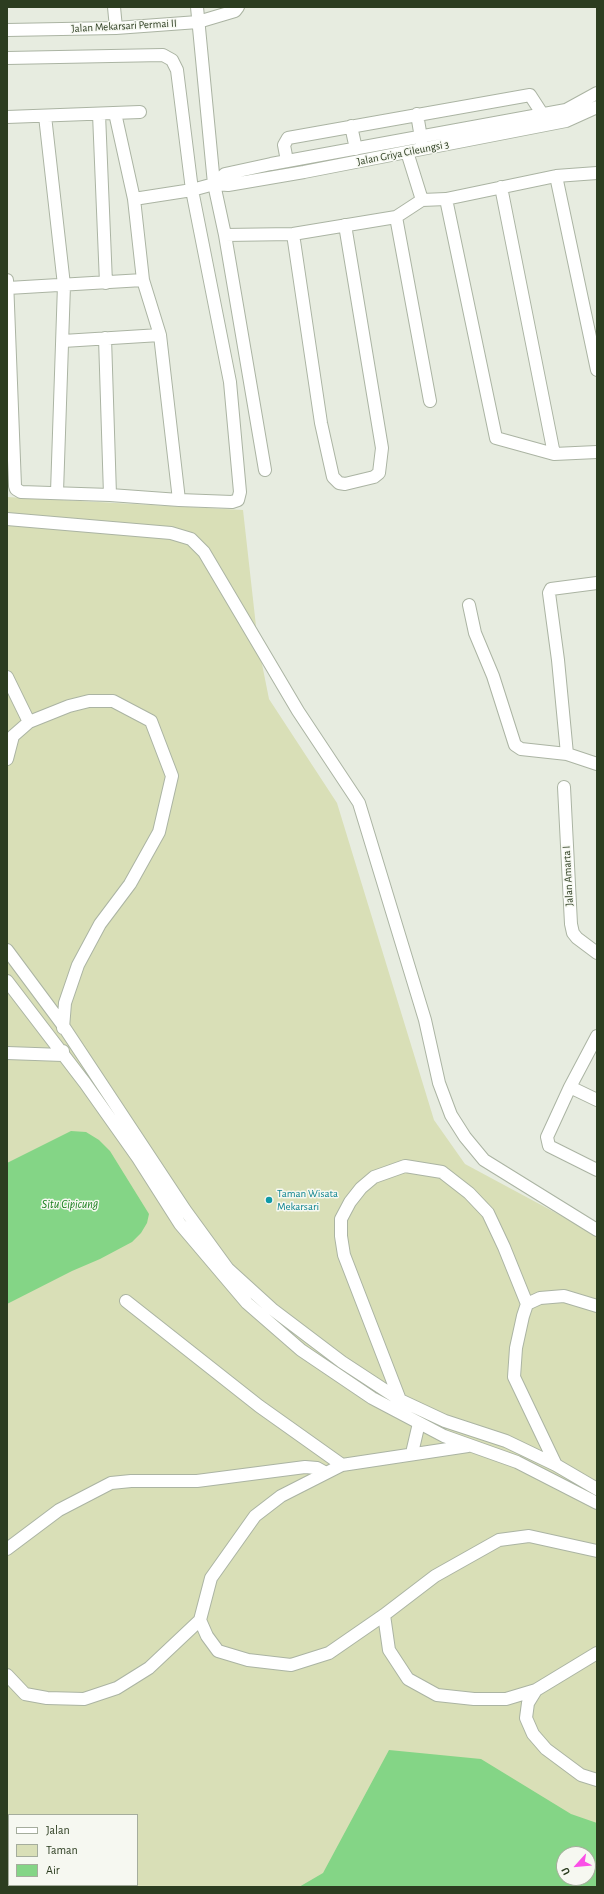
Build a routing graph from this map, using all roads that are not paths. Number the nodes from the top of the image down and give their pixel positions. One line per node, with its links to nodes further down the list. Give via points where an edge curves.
1 (114, 7): 5 (street)
2 (197, 7): 4 (street)
3 (238, 7): 4 (street, Jalan Mekarsari Permai II, via 234,11)
4 (198, 22): 5 (street, Jalan Mekarsari Permai II); 24 (street)
5 (116, 28): 6 (street, Jalan Mekarsari Permai II)
6 (7, 30)
7 (7, 58): 24 (street, via 163,55 172,60 177,70)
8 (597, 93): 16 (street)
9 (597, 107): 16 (street, Jalan Griya Cileungsi 3, via 566,121)
10 (140, 112): 11 (street)
11 (114, 113): 12 (street); 26 (street)
12 (99, 114): 14 (street); 34 (street)
13 (417, 114): 16 (street, via 530,95); 17 (street); 18 (street)
14 (45, 116): 15 (street); 36 (street)
15 (7, 117)
16 (544, 120): 18 (street, Jalan Griya Cileungsi 3)
17 (351, 126): 19 (street); 21 (street, via 288,138 284,145)
18 (422, 143): 19 (street); 20 (street, Jalan Griya Cileungsi 3)
19 (356, 149): 21 (street)
20 (407, 152): 24 (street, Jalan Griya Cileungsi 3, via 228,185); 28 (street)
21 (287, 161): 24 (street, via 225,174)
22 (597, 173): 23 (street)
23 (556, 176): 25 (street); 40 (street)
24 (203, 187): 26 (street, Jalan Griya Cileungsi 3); 32 (street); 47 (street, via 230,382 240,492 238,500 232,502)
25 (501, 187): 27 (street); 43 (street)
26 (134, 199): 33 (street)
27 (446, 199): 28 (street); 43 (street, via 496,438)
28 (422, 200): 29 (street)
29 (396, 217): 30 (street); 41 (street)
30 (345, 225): 31 (street); 31 (street, via 382,448 379,473 374,477 345,484 338,483 333,477 321,422)
31 (293, 234): 32 (street)
32 (225, 235): 44 (street)
33 (143, 280): 34 (street); 37 (street)
34 (106, 283): 36 (street)
35 (7, 284): 36 (street); 45 (street, via 15,486 21,492)
36 (64, 285): 39 (street)
37 (160, 335): 38 (street); 47 (street)
38 (105, 338): 39 (street); 46 (street)
39 (63, 341): 45 (street)
40 (597, 370)
41 (430, 401)
42 (597, 452): 43 (street)
43 (554, 454)
44 (266, 470)
45 (57, 492): 46 (street)
46 (110, 495): 47 (street)
47 (179, 500)
48 (7, 519): 67 (street, via 171,533 191,539 204,552 298,711 358,803 425,1020 439,1083 451,1114 465,1137 484,1160)
49 (597, 583): 53 (street, via 551,589 549,593)
50 (469, 604): 53 (street, via 475,633 493,676 515,744 529,751)
51 (7, 677): 52 (street)
52 (29, 722): 54 (street, via 13,736); 60 (street, via 69,706 90,701 113,701 151,721 172,776 159,832 130,884 100,924 78,965 65,1003)
53 (567, 754): 55 (street)
54 (7, 760)
55 (597, 764)
56 (564, 787): 58 (street, Jalan Amarta I, via 571,924 577,938)
57 (7, 950): 60 (street)
58 (597, 953)
59 (7, 981): 63 (street)
60 (62, 1024): 63 (street); 71 (street, via 185,1210 228,1269 272,1309 342,1362)
61 (597, 1036): 64 (street)
62 (7, 1053): 63 (street)
63 (63, 1055): 72 (street, via 138,1158 180,1224 247,1303 302,1350 372,1398)
64 (570, 1087): 65 (street); 66 (street, via 548,1137 549,1146)
65 (597, 1100)
66 (597, 1170)
67 (597, 1230)
68 (126, 1301): 75 (street, via 259,1406)
69 (527, 1304): 70 (street, via 540,1298 564,1296); 71 (street, via 488,1214 469,1193 442,1172 405,1166 374,1177 350,1202 341,1220 344,1255); 76 (street, via 516,1348 514,1377)
70 (597, 1306)
71 (400, 1400): 76 (street, via 445,1421 506,1441)
72 (419, 1424): 73 (street); 74 (street)
73 (471, 1445): 74 (street); 79 (street, via 516,1462)
74 (412, 1453): 75 (street)
75 (342, 1465): 77 (street)
76 (556, 1465): 78 (street)
77 (326, 1473): 80 (street, via 317,1468 305,1467 197,1481 131,1481 111,1484 59,1510); 83 (street, via 281,1496 255,1516 211,1578)
78 (597, 1489)
79 (597, 1503)
80 (7, 1549)
81 (597, 1551): 82 (street, via 529,1536 499,1540 435,1576)
82 (384, 1615): 83 (street, via 329,1653 291,1665 248,1660 218,1651); 86 (street, via 389,1650 408,1679 437,1695 506,1699)
83 (200, 1620): 85 (street, via 149,1668 117,1688 84,1699 47,1698 25,1694)
84 (597, 1653): 86 (street)
85 (7, 1675)
86 (536, 1690): 87 (street, via 528,1703 526,1718 533,1734 546,1749 581,1775)
87 (597, 1780)

